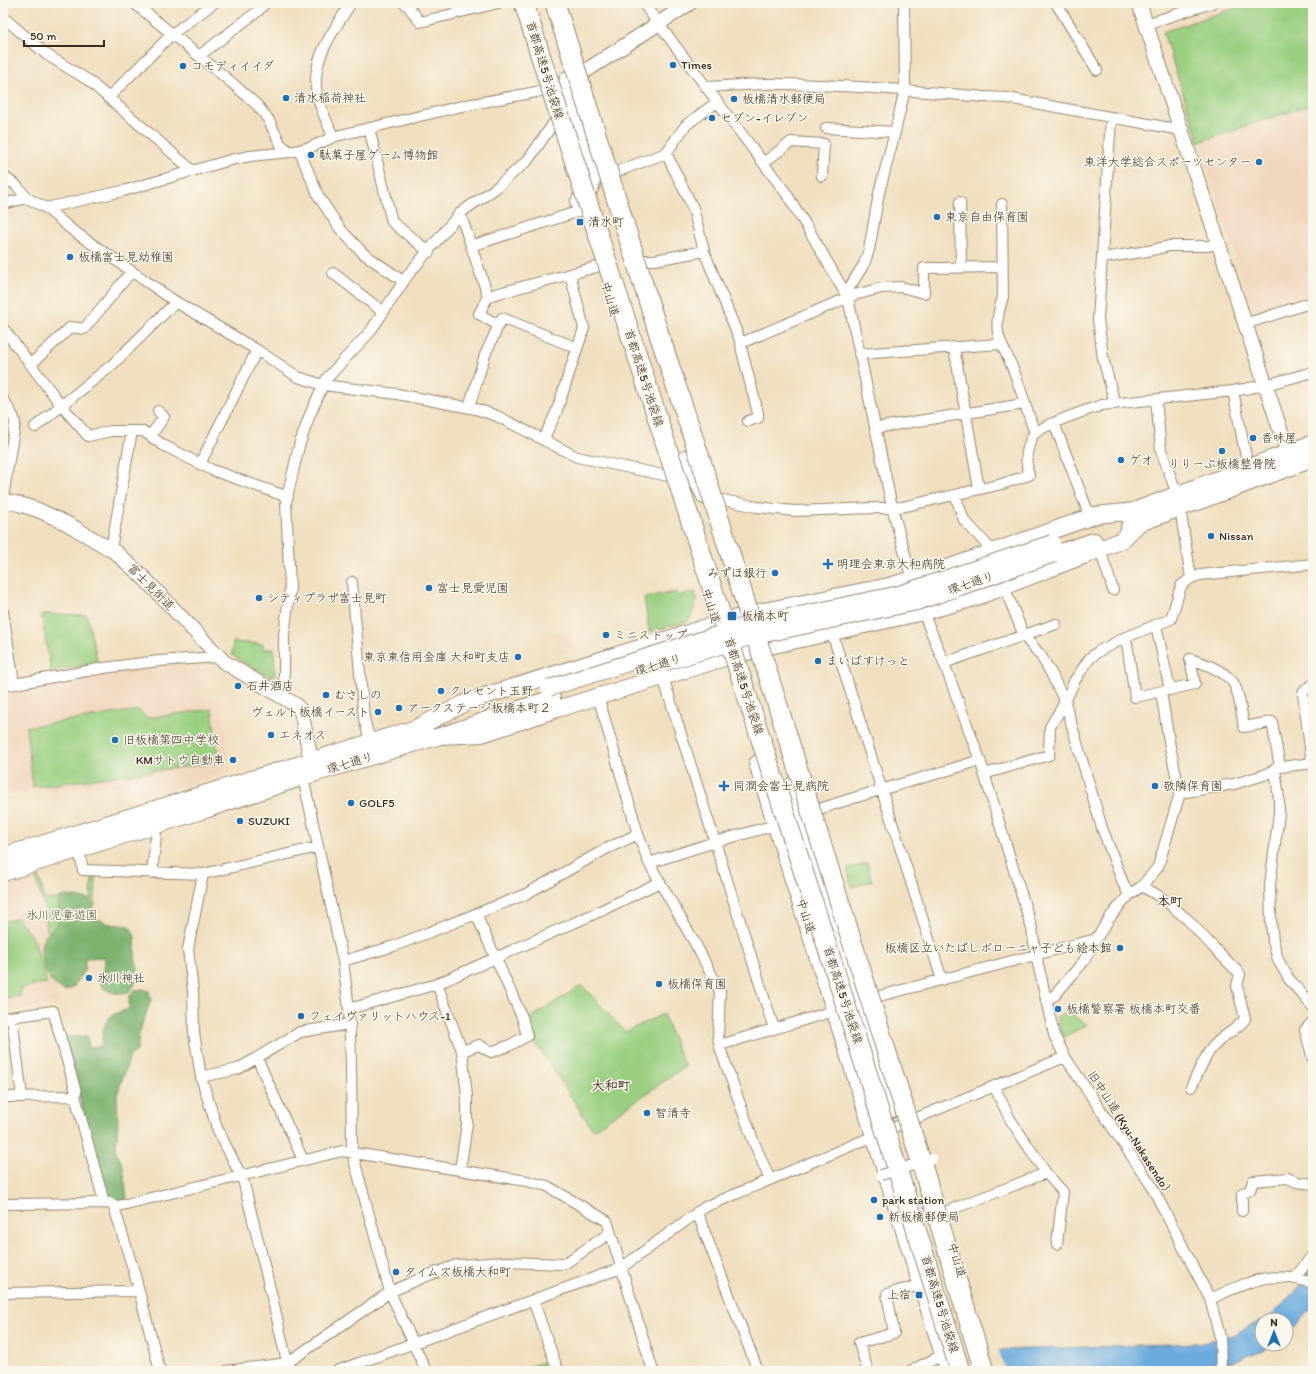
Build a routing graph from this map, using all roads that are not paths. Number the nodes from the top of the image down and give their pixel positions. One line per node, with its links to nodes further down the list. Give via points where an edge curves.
1 (134, 3): 21 (street)
2 (214, 3): 21 (street)
3 (351, 3): 36 (street, via 332,34 316,70 316,93)
4 (404, 3): 5 (street, via 420,22)
5 (498, 3)
6 (522, 3): 27 (highway, 中山道); 120 (highway, via 549,97 700,562); 243 (highway, 首都高速5号池袋線, bridge, via 732,647)
7 (542, 3): 118 (highway, via 688,459)
8 (546, 3): 24 (highway, via 567,77)
9 (555, 3): 245 (highway, 首都高速5号池袋線, bridge, via 703,466)
10 (562, 3): 24 (highway)
11 (643, 3): 19 (street)
12 (690, 3): 19 (street)
13 (904, 3): 26 (street)
14 (1056, 3): 23 (street)
15 (1139, 3): 20 (street)
16 (1212, 3): 20 (street)
17 (262, 4): 22 (street, via 258,11)
18 (3, 17): 28 (street, via 47,55 88,80)
19 (658, 24): 24 (street); 25 (street)
20 (1146, 24): 34 (street)
21 (172, 34): 22 (street); 28 (street)
22 (199, 56): 37 (street, via 257,105 268,119 281,145)
23 (1097, 70)
24 (573, 78): 27 (street); 41 (highway); 48 (highway, via 566,92 591,174 590,185)
25 (706, 87): 26 (street, via 781,84); 29 (street)
26 (904, 89): 30 (street, via 1008,98); 35 (street)
27 (544, 90): 31 (highway, 中山道); 32 (street)
28 (108, 98): 40 (street)
29 (718, 102): 38 (street, via 686,125); 39 (street)
30 (1111, 118): 34 (street); 55 (street)
31 (555, 121): 48 (highway, 中山道); 50 (street, via 528,160 496,188)
32 (369, 128): 36 (street); 54 (street, via 392,222)
33 (826, 128): 35 (street)
34 (1181, 130): 51 (street)
35 (895, 132): 65 (street, via 868,250 864,264 848,290)
36 (333, 138): 37 (street)
37 (294, 151): 40 (street, via 250,156); 63 (street, via 319,197 341,230 364,254)
38 (666, 153): 41 (street); 53 (street, via 693,208)
39 (763, 163): 43 (street, via 791,142 824,144); 65 (street, via 786,193)
40 (192, 171): 49 (street, via 123,191)
41 (616, 172): 56 (highway)
42 (3, 176): 44 (street, via 17,186)
43 (822, 176)
44 (27, 198): 46 (street); 49 (street)
45 (960, 202): 58 (street)
46 (3, 204)
47 (1002, 204): 59 (street)
48 (581, 206): 52 (street); 57 (highway, 中山道)
49 (46, 208): 60 (street, via 72,230)
50 (460, 213): 52 (street); 54 (street)
51 (1218, 243): 55 (street, via 1208,246 1169,246); 69 (street)
52 (471, 246): 64 (street)
53 (704, 251): 56 (street); 72 (street)
54 (428, 252): 63 (street)
55 (1102, 258): 86 (street, via 1098,319 1103,358)
56 (644, 260): 109 (highway)
57 (600, 266): 62 (street); 104 (highway, 中山道)
58 (961, 267): 59 (street); 65 (street, via 924,268 924,293 901,287 882,288)
59 (1002, 267): 73 (street, via 1003,298 997,323)
60 (132, 272): 66 (street); 78 (street, via 84,329 71,327)
61 (332, 273): 68 (street)
62 (570, 274): 64 (street); 75 (street, via 584,328)
63 (403, 281): 68 (street)
64 (488, 296): 70 (street, via 480,314)
65 (848, 298): 72 (street); 77 (street)
66 (176, 302): 76 (street); 87 (street, via 112,365)
67 (1313, 302): 69 (street)
68 (383, 312): 80 (street, via 370,332)
69 (1245, 324): 81 (street)
70 (498, 325): 75 (street, via 502,318); 88 (street, via 485,355)
71 (3, 328): 78 (street)
72 (741, 343): 91 (street, via 758,413 758,418)
73 (1000, 344): 74 (street); 85 (street, via 1016,376)
74 (954, 347): 77 (street); 90 (street)
75 (578, 348): 98 (street, via 556,413)
76 (257, 350): 80 (street, via 298,377); 102 (street)
77 (859, 354): 94 (street)
78 (31, 364): 87 (street)
79 (1313, 372): 81 (street)
80 (323, 385): 88 (street, via 397,394); 108 (street, via 298,446)
81 (1266, 386): 82 (street); 101 (street)
82 (1233, 391): 84 (street); 103 (street)
83 (3, 399): 107 (street, via 14,418 14,423)
84 (1156, 400): 86 (street); 111 (street, via 1161,450)
85 (1024, 404): 90 (street); 96 (street)
86 (1115, 404): 92 (street, via 1102,405)
87 (61, 405): 93 (street); 95 (street, via 88,436 111,431)
88 (469, 407): 98 (street, via 497,416)
89 (158, 411): 97 (street, via 164,417)
90 (966, 413): 94 (street); 105 (street)
91 (748, 421)
92 (1054, 423): 96 (street); 113 (street)
93 (35, 427)
94 (875, 428): 112 (street)
95 (132, 431): 97 (street, via 143,431); 115 (street)
96 (1035, 433): 105 (street, via 1027,450 1028,475)
97 (151, 435): 102 (street, via 163,445)
98 (543, 440): 104 (street, via 577,457)
99 (1313, 443): 101 (main road, 環七通り)
100 (1313, 459): 101 (main road, 環七通り)
101 (1290, 460): 103 (main road, 環七通り); 111 (main road, 環七通り)
102 (200, 464): 108 (street)
103 (1248, 467): 111 (main road, 環七通り)
104 (668, 476): 120 (highway, 中山道)
105 (979, 489): 106 (street)
106 (955, 495): 112 (street); 117 (street, via 964,520 989,547)
107 (3, 497)
108 (288, 497): 146 (street, via 286,502 290,589 284,635)
109 (719, 499): 112 (street, via 794,511); 118 (highway)
110 (3, 501): 115 (street, 富士見街道, via 38,510)
111 (1180, 501): 114 (main road, 環七通り); 121 (street)
112 (892, 507): 122 (street)
113 (1090, 517): 114 (main road); 117 (main road)
114 (1137, 517): 116 (main road, via 1122,540); 144 (main road, 環七通り, bridge, via 1092,542 1053,548 917,602 750,637)
115 (111, 549): 136 (street, 富士見街道, via 142,576)
116 (1100, 549): 124 (main road); 125 (street)
117 (991, 553): 122 (main road)
118 (738, 561): 128 (highway)
119 (1313, 564): 121 (street)
120 (701, 576): 129 (highway, 中山道)
121 (1191, 578): 131 (street, via 1181,586 1171,619)
122 (912, 580): 128 (main road)
123 (352, 582): 150 (street, via 364,719)
124 (1004, 586): 127 (main road, via 974,598); 133 (street)
125 (1113, 590)
126 (3, 612): 140 (street)
127 (923, 612): 132 (main road); 138 (street, 旧中山道 (Kyu-Nakasendo）)
128 (754, 613): 129 (main road); 135 (highway)
129 (717, 624): 137 (highway, 中山道); 148 (main road, via 467,702)
130 (1056, 624): 133 (street)
131 (1156, 625): 134 (street); 143 (street)
132 (832, 633): 135 (main road); 157 (street)
133 (1024, 636): 138 (street); 147 (street, via 1041,656)
134 (1126, 637): 143 (street, via 1135,697); 147 (street, via 1090,658 1075,680)
135 (765, 647): 137 (main road); 159 (highway, via 785,715)
136 (219, 657): 140 (street, via 104,668); 146 (street, 富士見街道)
137 (728, 657): 139 (main road); 160 (highway, 中山道)
138 (944, 663): 152 (street, 旧中山道 (Kyu-Nakasendo）)
139 (663, 677): 145 (main road); 163 (street)
140 (14, 684): 142 (street)
141 (1313, 685): 153 (street, via 1303,693)
142 (3, 686)
143 (1165, 691): 154 (street, via 1195,684 1190,659 1217,670 1233,682 1244,727 1272,722); 158 (street, via 1170,747)
144 (551, 693): 148 (main road, 環七通り); 149 (main road, 環七通り)
145 (598, 696): 149 (main road, via 482,734); 162 (street)
146 (284, 697): 151 (street, 富士見街道, via 301,711)
147 (1065, 702): 155 (street, via 1050,727 1049,755); 173 (street, via 1102,828)
148 (416, 728): 150 (main road, 環七通り)
149 (440, 736): 156 (main road, 環七通り)
150 (370, 741): 151 (main road, 環七通り)
151 (311, 760): 156 (street); 166 (main road, 環七通り)
152 (980, 760): 155 (street, 旧中山道 (Kyu-Nakasendo）); 157 (street)
153 (1312, 763): 154 (street)
154 (1277, 768): 158 (street, via 1264,776 1234,784); 183 (street, via 1279,813 1270,885 1273,941 1278,960 1289,979)
155 (984, 774): 176 (street, 旧中山道 (Kyu-Nakasendo）, via 1032,928)
156 (303, 777): 161 (main road, 環七通り); 164 (street)
157 (882, 790): 159 (street); 179 (street)
158 (1180, 793): 172 (street, via 1158,867)
159 (806, 820): 160 (street); 181 (highway, 中山道); 244 (highway, via 812,864 923,1207 950,1317)
160 (777, 824): 163 (street); 185 (highway, 中山道)
161 (153, 826): 165 (main road, 環七通り); 169 (street, via 156,836)
162 (638, 834): 167 (street); 174 (street, via 524,895)
163 (715, 842): 167 (street); 189 (street)
164 (318, 848): 170 (street); 178 (street)
165 (79, 849): 168 (main road, 環七通り); 169 (street, via 83,870)
166 (3, 856)
167 (649, 863): 171 (street)
168 (3, 873)
169 (152, 873): 170 (street)
170 (203, 874): 195 (street, via 188,949 193,991 194,1038)
171 (660, 882): 177 (street); 190 (street, via 720,991)
172 (1142, 886): 173 (street); 197 (street, via 1162,898 1188,920 1240,974 1237,986 1245,1019 1211,1048)
173 (1129, 895): 175 (street)
174 (476, 914): 177 (street); 178 (street, via 394,946)
175 (1096, 939): 176 (street); 182 (street, via 1084,961 1055,995)
176 (1036, 955): 179 (street); 182 (street, 旧中山道 (Kyu-Nakasendo）)
177 (496, 958): 180 (street); 191 (street, via 522,1017 527,1036 490,1052 479,1045)
178 (343, 961): 184 (street)
179 (942, 980): 181 (street)
180 (437, 984): 184 (street); 191 (street)
181 (872, 998): 201 (highway, 中山道)
182 (1046, 1001): 192 (street, 旧中山道 (Kyu-Nakasendo）, via 1054,1034)
183 (1313, 1007)
184 (349, 1009): 188 (street)
185 (837, 1010): 189 (street); 202 (highway, 中山道)
186 (8, 1018): 198 (street); 199 (street, via 53,1011)
187 (1313, 1021): 194 (street, via 1305,1030)
188 (350, 1024): 193 (street, via 300,1032); 203 (street)
189 (774, 1029): 190 (street)
190 (720, 1044): 210 (street)
191 (462, 1051): 206 (street, via 467,1124)
192 (1065, 1057): 196 (street); 228 (street, 旧中山道 (Kyu-Nakasendo）, via 1151,1185)
193 (257, 1058): 195 (street, via 238,1069); 205 (street)
194 (1313, 1059)
195 (201, 1077): 209 (street, via 217,1128)
196 (994, 1086): 201 (street); 207 (street, via 1010,1119)
197 (1191, 1087)
198 (22, 1096): 199 (street); 200 (street)
199 (75, 1096): 212 (street)
200 (3, 1097)
201 (912, 1120): 202 (street); 217 (highway, 中山道)
202 (876, 1136): 210 (street); 224 (highway, 中山道); 244 (highway, via 902,1162)
203 (352, 1152): 205 (street, via 342,1151); 206 (street); 226 (street)
204 (932, 1159): 208 (street, bridge)
205 (303, 1160): 209 (street)
206 (460, 1170): 218 (street, via 547,1186 607,1221)
207 (1046, 1173): 217 (street); 219 (street, via 1063,1192)
208 (881, 1175)
209 (241, 1176): 214 (street); 232 (street)
210 (770, 1180): 216 (street)
211 (1313, 1184): 215 (street, via 1296,1182 1288,1178 1253,1181 1250,1190 1242,1194)
212 (104, 1202): 213 (street); 214 (street)
213 (3, 1204)
214 (114, 1207): 225 (street)
215 (1242, 1211)
216 (697, 1212): 221 (street); 240 (street)
217 (942, 1213): 246 (highway, 中山道)
218 (610, 1233): 221 (street); 226 (street, via 564,1264 506,1262 457,1265)
219 (1057, 1244)
220 (1313, 1254): 222 (street)
221 (621, 1268): 229 (street); 239 (street)
222 (1297, 1278): 223 (street); 228 (street, via 1252,1280)
223 (1313, 1283)
224 (923, 1284): 231 (highway, 中山道); 241 (street, via 886,1294 894,1333 859,1343)
225 (139, 1290): 227 (street); 234 (street)
226 (390, 1292): 230 (street); 232 (street)
227 (3, 1293)
228 (1210, 1299): 233 (street, 旧中山道 (Kyu-Nakasendo）, via 1220,1337)
229 (533, 1300): 230 (street); 238 (street)
230 (414, 1343): 236 (street); 237 (street)
231 (947, 1361): 242 (street)
232 (288, 1367): 235 (street)
233 (1221, 1368)
234 (160, 1371)
235 (226, 1371)
236 (337, 1371)
237 (426, 1371)
238 (558, 1371)
239 (653, 1371)
240 (758, 1371)
241 (868, 1371)
242 (910, 1371)
243 (960, 1371)
244 (968, 1371)
245 (984, 1371)
246 (992, 1371)

